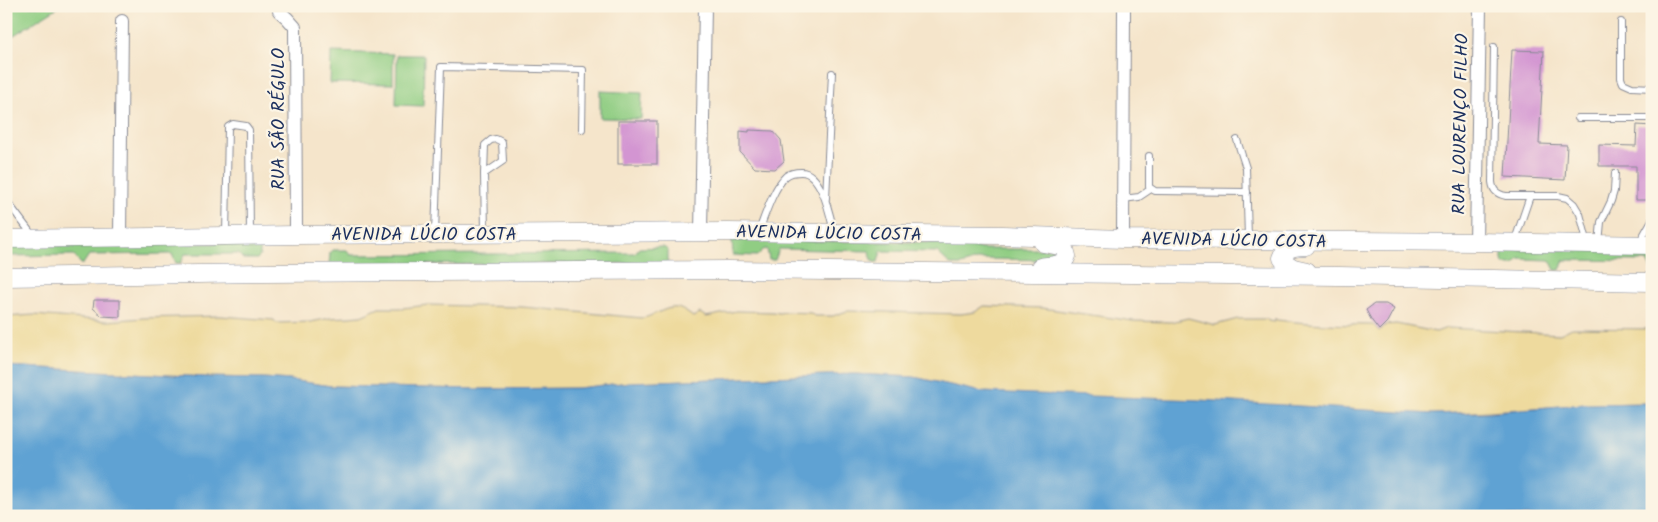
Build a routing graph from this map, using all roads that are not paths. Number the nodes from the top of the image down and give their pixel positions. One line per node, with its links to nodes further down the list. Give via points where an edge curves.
1 (705, 6): 24 (street)
2 (1124, 6): 21 (street)
3 (1480, 6): 39 (street, RUA LOURENÇO FILHO)
4 (278, 11): 28 (street, RUA SÃO RÉGULO, via 295,27)
5 (122, 21): 33 (street)
6 (1621, 22): 9 (lane, via 1623,83)
7 (1494, 47): 19 (lane, via 1493,185 1499,194)
8 (832, 73): 20 (lane)
9 (1652, 88)
10 (1578, 118): 11 (lane)
11 (1652, 118)
12 (582, 129): 29 (lane, via 583,70 441,67)
13 (1237, 140): 18 (lane, via 1246,168)
14 (1149, 156): 17 (lane)
15 (1615, 173): 41 (lane, via 1614,191)
16 (484, 174): 16 (lane, via 502,161 502,142 496,139 485,145); 26 (lane)
17 (1151, 189): 18 (lane); 21 (lane, via 1139,197)
18 (1247, 192): 37 (lane)
19 (1530, 196): 40 (lane); 41 (lane, via 1558,196 1571,201)
20 (826, 199): 25 (lane, via 815,179 805,172 786,176 773,194); 27 (lane)
21 (1123, 199): 36 (street)
22 (6, 200): 35 (lane)
23 (1652, 220): 42 (lane)
24 (701, 232): 25 (main road, AVENIDA LÚCIO COSTA); 26 (main road, AVENIDA LÚCIO COSTA)
25 (758, 232): 27 (main road, AVENIDA LÚCIO COSTA)
26 (484, 233): 29 (main road, AVENIDA LÚCIO COSTA)
27 (834, 233): 31 (main road, AVENIDA LÚCIO COSTA)
28 (296, 234): 29 (main road, AVENIDA LÚCIO COSTA); 30 (main road, AVENIDA LÚCIO COSTA)
29 (435, 234)
30 (250, 235): 32 (main road, AVENIDA LÚCIO COSTA); 32 (lane, via 249,130 246,126 233,124 228,128)
31 (1003, 235): 36 (main road, AVENIDA LÚCIO COSTA); 43 (main road, via 1060,246 1067,256 1060,264)
32 (226, 236): 33 (main road, AVENIDA LÚCIO COSTA)
33 (120, 237): 35 (main road, AVENIDA LÚCIO COSTA)
34 (6, 239): 35 (main road, AVENIDA LÚCIO COSTA)
35 (36, 239)
36 (1123, 239): 37 (main road, AVENIDA LÚCIO COSTA)
37 (1248, 239): 38 (main road, AVENIDA LÚCIO COSTA)
38 (1341, 241): 39 (main road, AVENIDA LÚCIO COSTA); 44 (main road, via 1288,248 1282,258 1293,268)
39 (1476, 242): 40 (main road, AVENIDA LÚCIO COSTA)
40 (1514, 243): 41 (main road, AVENIDA LÚCIO COSTA)
41 (1594, 245): 42 (main road, AVENIDA LÚCIO COSTA)
42 (1645, 245)
43 (990, 274): 44 (main road, AVENIDA LÚCIO COSTA); 45 (main road, AVENIDA LÚCIO COSTA, via 728,270)
44 (1338, 276): 46 (main road, AVENIDA LÚCIO COSTA)
45 (6, 277)
46 (1652, 282)

